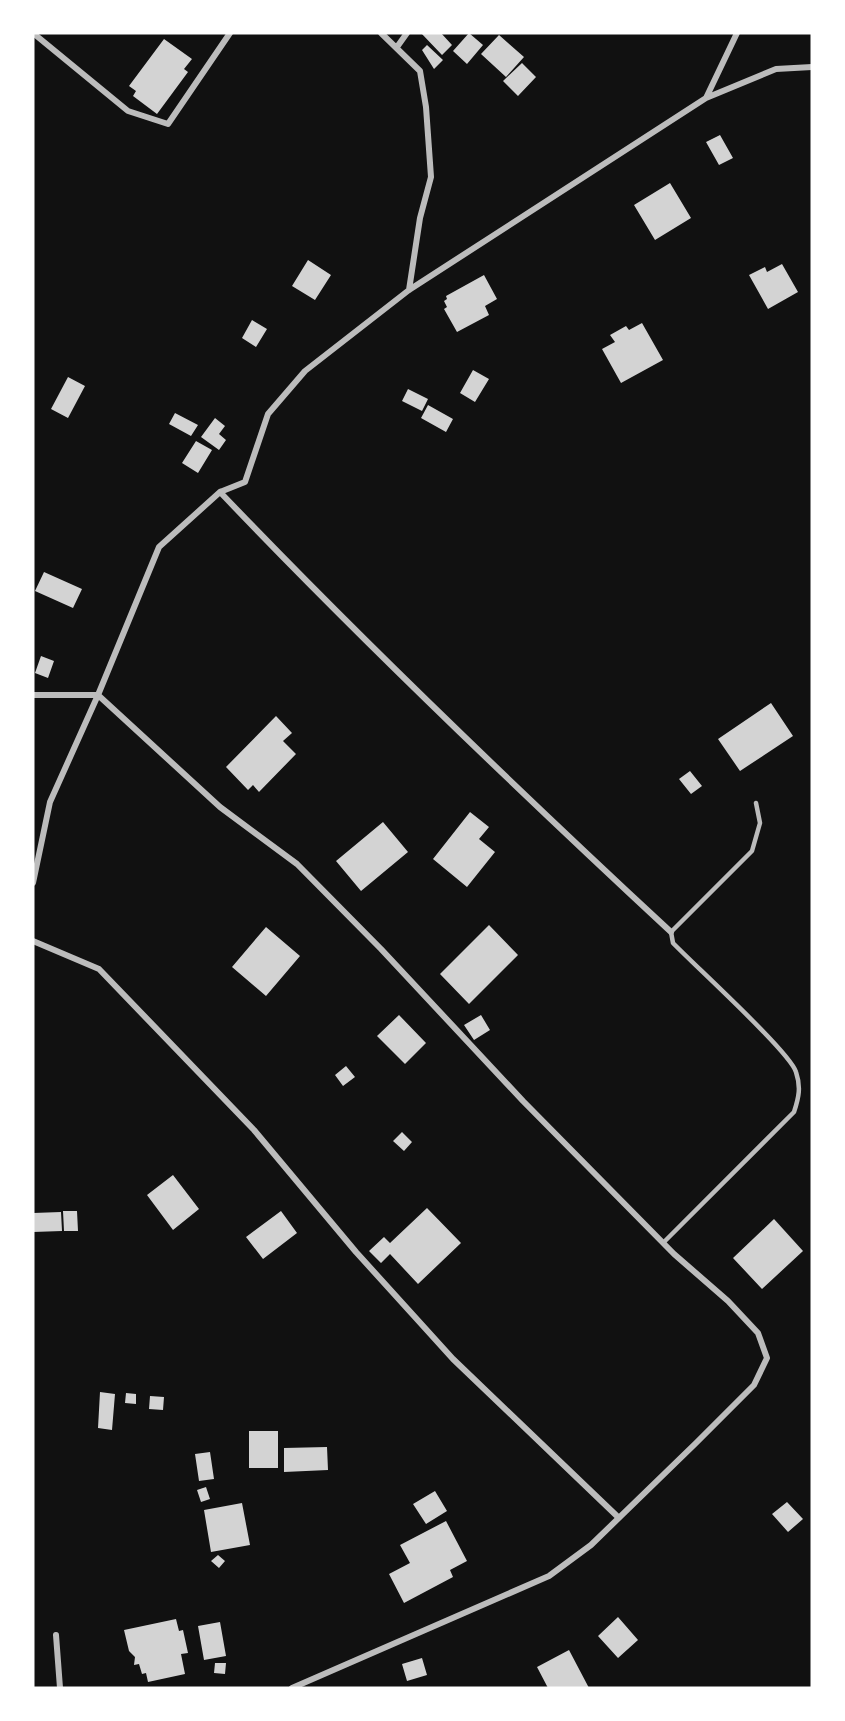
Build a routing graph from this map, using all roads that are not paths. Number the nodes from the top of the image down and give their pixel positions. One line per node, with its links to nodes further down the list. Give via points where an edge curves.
1 (33, 33): 2 (street, via 128,111 168,124)
2 (230, 33)
3 (381, 33): 6 (street)
4 (407, 33): 6 (street)
5 (737, 33): 8 (street)
6 (397, 47): 9 (street, via 420,71 431,177)
7 (812, 67): 8 (street, via 776,69)
8 (706, 98): 9 (street)
9 (409, 290): 10 (street, via 305,371 267,414 245,482)
10 (220, 492): 12 (street, via 159,547); 15 (street, via 426,701)
11 (33, 695): 12 (street)
12 (98, 695): 14 (street, via 50,802); 17 (street, via 220,807 297,864)
13 (756, 803): 15 (lane, via 760,823 752,851)
14 (33, 884)
15 (671, 932): 17 (lane, via 673,943 796,1070 801,1094 794,1112)
16 (33, 941): 18 (street, via 99,969 254,1130 356,1252 453,1359)
17 (663, 1243): 18 (street, via 758,1333 767,1358 754,1384)
18 (619, 1518): 21 (street, via 549,1576)
19 (56, 1635): 20 (street)
20 (60, 1688)
21 (292, 1688)

